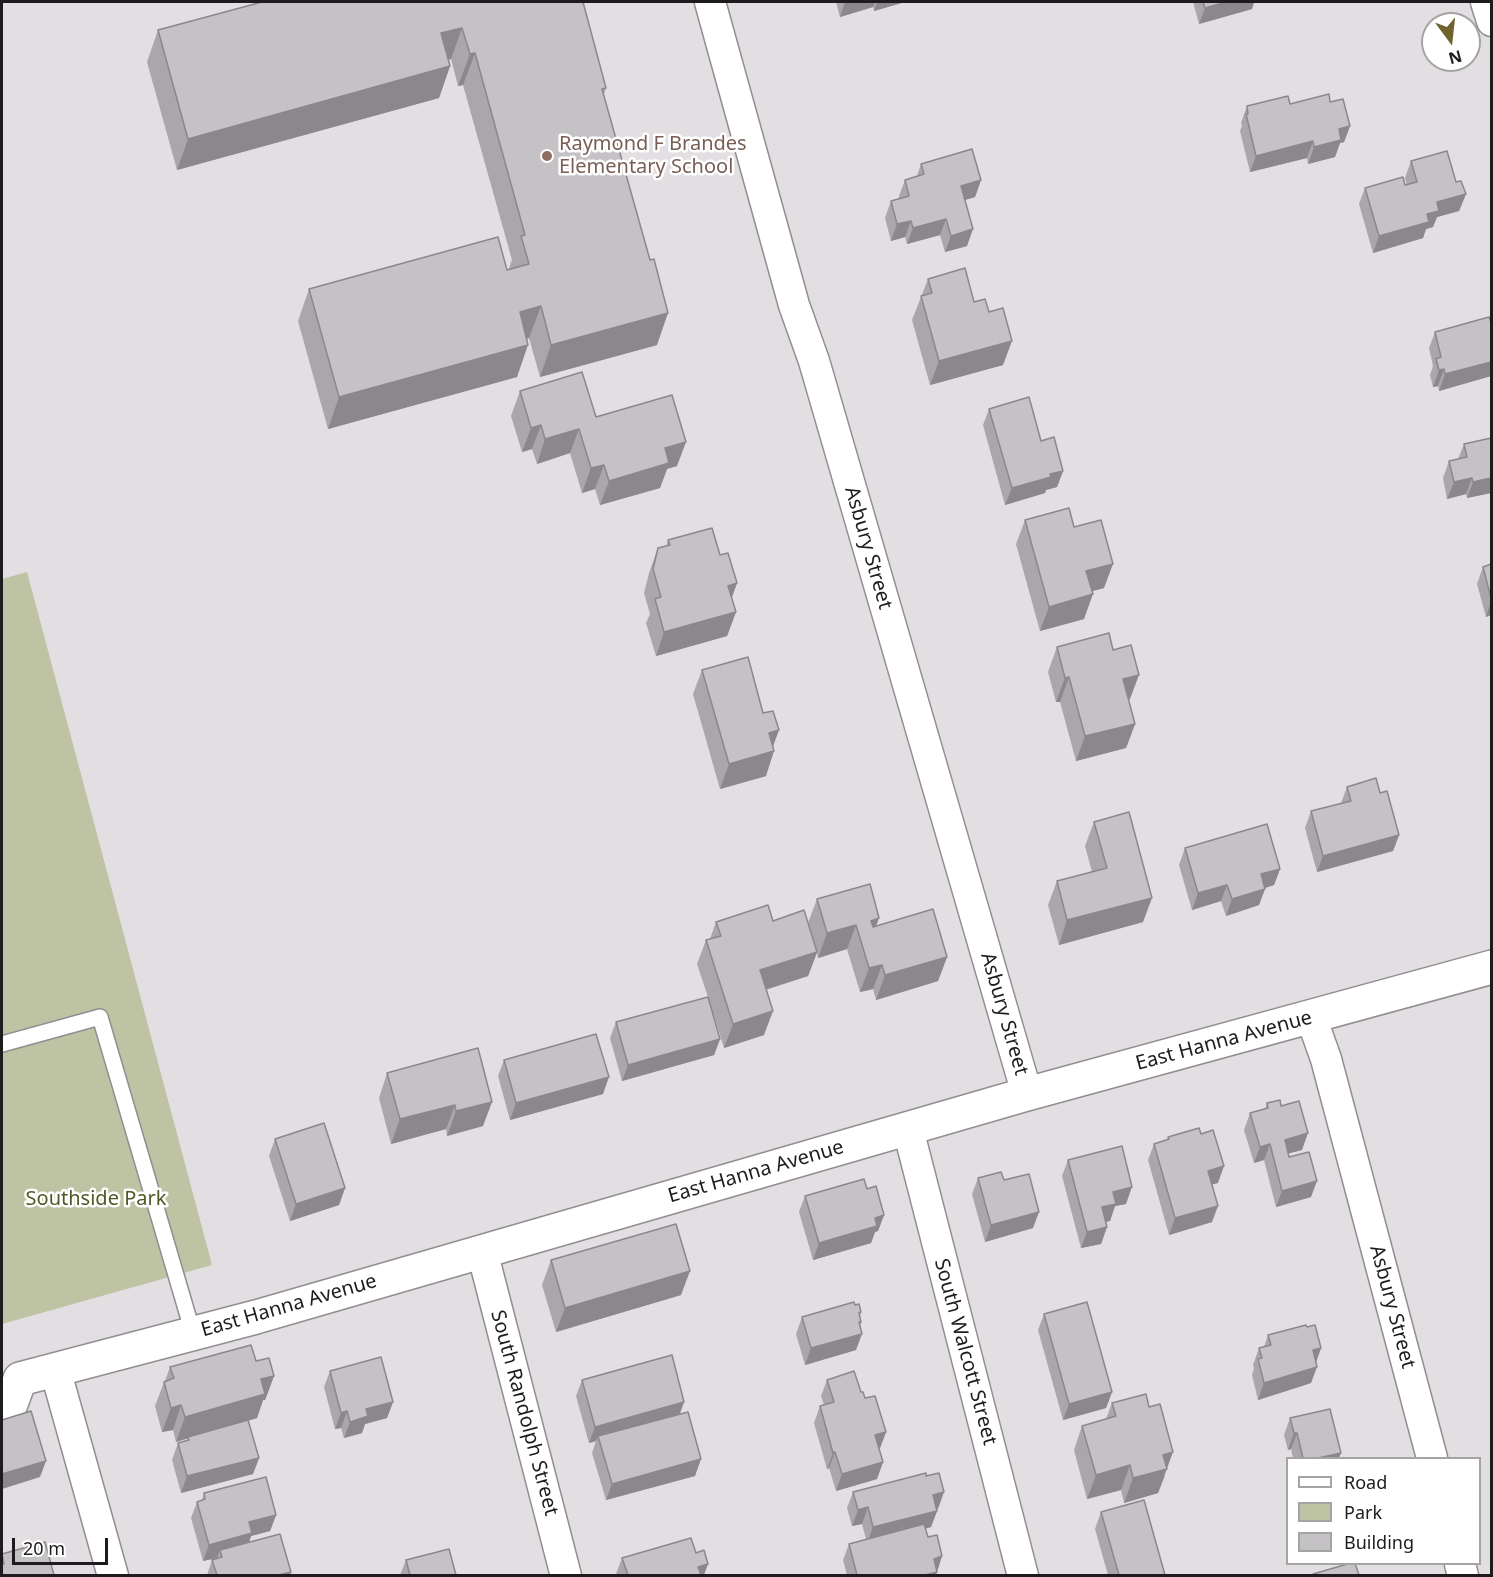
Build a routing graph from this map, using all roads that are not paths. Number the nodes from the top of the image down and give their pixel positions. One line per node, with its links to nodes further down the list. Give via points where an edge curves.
1 (710, 2): 7 (street, Asbury Street, via 794,305 814,361)
2 (1486, 2): 3 (street)
3 (1491, 21)
4 (1491, 967): 5 (main road, East Hanna Avenue)
5 (1311, 1017): 7 (main road, East Hanna Avenue); 14 (street, Asbury Street, via 1326,1059)
6 (2, 1044): 10 (lane, via 100,1017)
7 (1027, 1094): 8 (main road, East Hanna Avenue)
8 (908, 1129): 9 (main road, East Hanna Avenue); 17 (street, South Walcott Street)
9 (482, 1251): 10 (main road, East Hanna Avenue); 16 (street, South Randolph Street)
10 (193, 1333): 11 (main road, East Hanna Avenue)
11 (55, 1369): 12 (main road, East Hanna Avenue); 15 (street)
12 (11, 1371): 13 (main road, East Hanna Avenue, via 11,1404)
13 (2, 1407)
14 (1432, 1457)
15 (113, 1575)
16 (566, 1575)
17 (1023, 1575)

